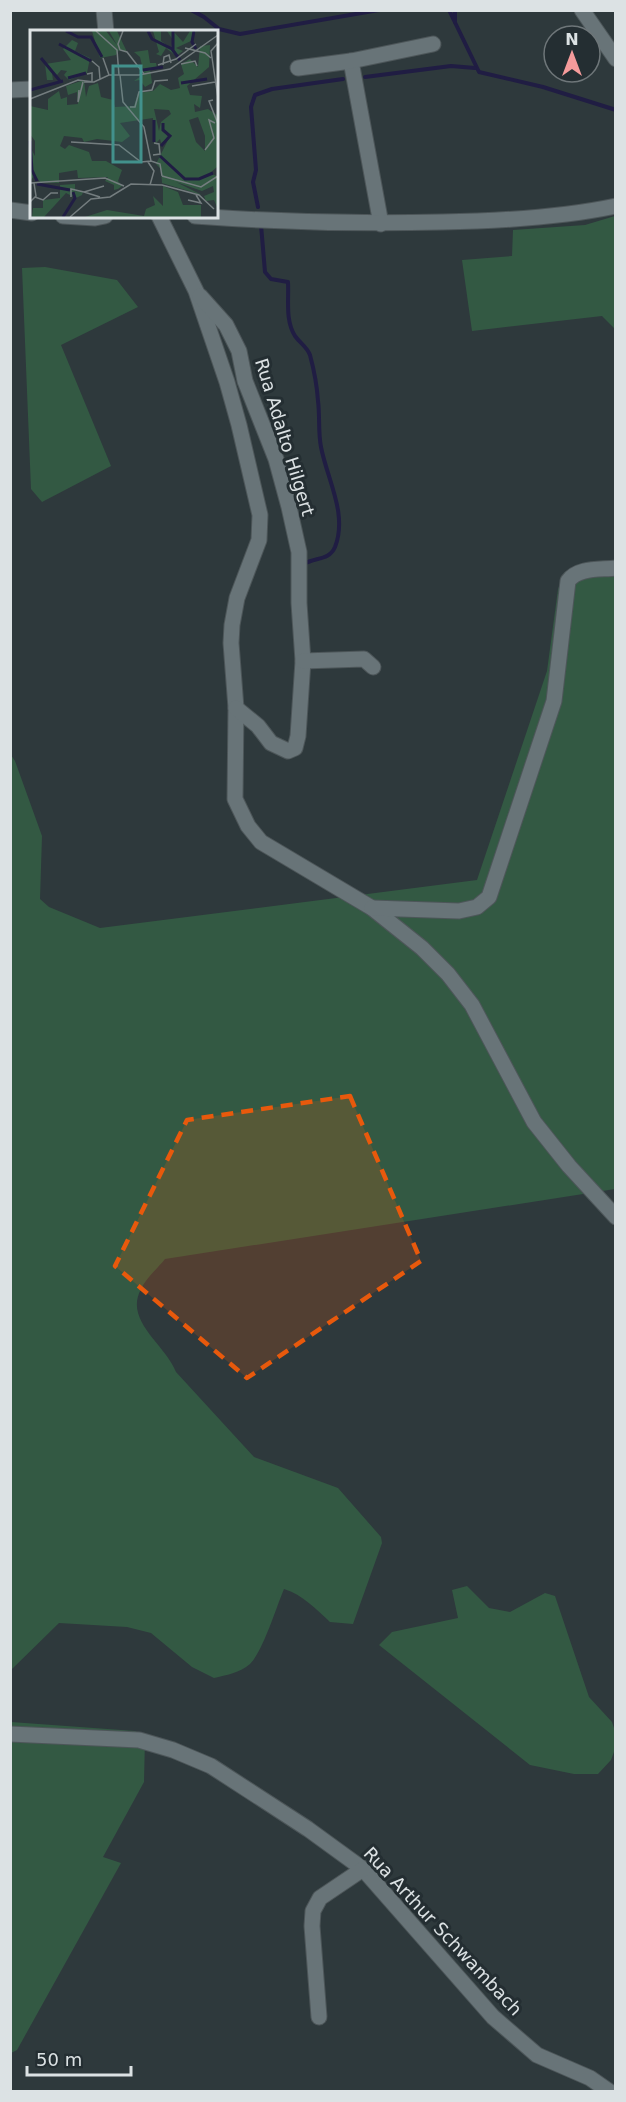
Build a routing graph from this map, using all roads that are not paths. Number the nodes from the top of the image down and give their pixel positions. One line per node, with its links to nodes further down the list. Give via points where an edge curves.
1 (104, 10): 3 (street)
2 (582, 10): 5 (street)
3 (106, 30)
4 (434, 44): 6 (street)
5 (615, 59)
6 (351, 61): 7 (street); 15 (street)
7 (298, 68)
8 (30, 89): 9 (street)
9 (10, 90)
10 (615, 206): 15 (street, via 579,214)
11 (10, 210): 12 (street)
12 (30, 213)
13 (218, 217): 15 (street)
14 (160, 218): 16 (street)
15 (381, 224)
16 (196, 291): 18 (street, Rua Adalto Hilgert, via 226,325 239,351 245,381 276,459 299,552); 20 (street, via 233,403 260,514 259,540 237,598 232,625)
17 (615, 568): 21 (street, via 581,571 568,581 554,701 489,897 477,907 459,911)
18 (303, 661): 19 (street, via 364,659); 20 (street, Rua Adalto Hilgert, via 295,748 288,751 271,743)
19 (374, 667)
20 (236, 708): 21 (street, via 235,799 248,826 261,842)
21 (372, 908): 22 (street, via 422,948 454,982 472,1005 534,1122)
22 (615, 1217)
23 (10, 1734): 24 (street, Rua Arthur Schwambach, via 139,1740 173,1750 211,1766)
24 (363, 1869): 25 (street, via 320,1898 314,1911); 26 (street, Rua Arthur Schwambach, via 493,2017 537,2055)
25 (319, 2017)
26 (610, 2091)

